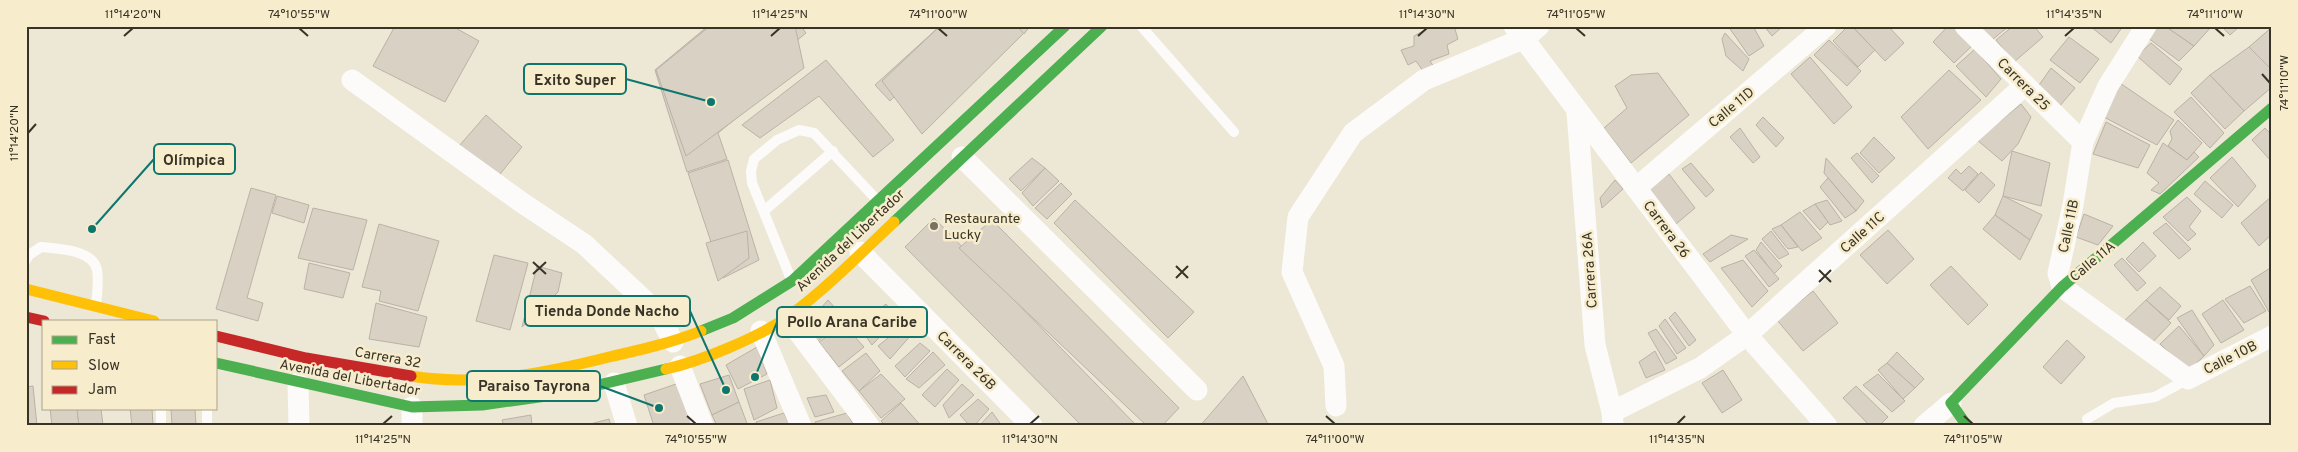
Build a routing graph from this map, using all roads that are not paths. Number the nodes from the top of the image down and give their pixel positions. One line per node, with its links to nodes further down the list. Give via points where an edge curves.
1 (1065, 26): 17 (main road, Avenida del Libertador)
2 (1102, 26): 15 (main road, Avenida del Libertador)
3 (1141, 26): 12 (lane)
4 (1826, 26): 16 (street, Calle 11D)
5 (1966, 26): 9 (street, Carrera 25)
6 (2146, 26): 13 (street, Calle 11B, via 2108,86)
7 (1526, 30): 11 (street, Carrera 26); 42 (street, via 1424,80 1352,133 1298,217 1292,272 1334,366)
8 (352, 80): 33 (street, via 497,186 584,244 659,314)
9 (2025, 85): 13 (street, Carrera 25); 31 (street, Calle 11C)
10 (2272, 108): 22 (main road, Calle 11A)
11 (1577, 112): 16 (street, Carrera 26); 46 (street, Carrera 26A, via 1595,345)
12 (1234, 132)
13 (2083, 142): 22 (street, Calle 11B, via 2058,273)
14 (832, 152): 17 (lane); 18 (lane); 18 (lane, via 814,133 799,130 777,140 754,159 750,171 752,183)
15 (962, 157): 19 (main road, Avenida del Libertador); 40 (street)
16 (1636, 188): 31 (street, Carrera 26)
17 (879, 202): 21 (main road, Avenida del Libertador)
18 (764, 211): 21 (lane)
19 (860, 252): 25 (main road, Avenida del Libertador, via 824,288); 55 (street, Carrera 26B)
20 (26, 260): 24 (lane, via 29,254 42,247 87,257 97,269)
21 (792, 281): 33 (main road, Avenida del Libertador, via 734,318)
22 (2062, 287): 37 (street); 41 (main road, Calle 11A)
23 (26, 289): 24 (main road)
24 (96, 306): 27 (main road)
25 (787, 316): 29 (main road, Avenida del Libertador); 54 (street)
26 (26, 317): 28 (main road)
27 (150, 320)
28 (42, 321)
29 (761, 331): 35 (main road, Avenida del Libertador); 53 (street)
30 (218, 336): 36 (main road, Carrera 32, via 306,358 428,380 482,379)
31 (1747, 336): 46 (street, Calle 11C, via 1700,368); 56 (street, Carrera 26)
32 (2272, 336): 37 (street, Calle 10B)
33 (673, 342): 36 (main road, Avenida del Libertador)
34 (218, 363): 39 (main road, Avenida del Libertador)
35 (680, 366): 38 (main road, Avenida del Libertador); 52 (street)
36 (557, 370)
37 (2188, 379): 47 (lane, via 2155,397 2114,403)
38 (614, 382): 45 (main road, Avenida del Libertador, via 560,394); 51 (street)
39 (298, 383): 45 (main road, Avenida del Libertador); 50 (street)
40 (1197, 390)
41 (1951, 403): 57 (street, Calle 11A); 58 (main road)
42 (1336, 406)
43 (161, 410): 48 (lane)
44 (207, 410): 49 (lane)
45 (412, 417)
46 (1612, 419)
47 (2087, 419)
48 (162, 426)
49 (207, 426)
50 (299, 426)
51 (627, 426)
52 (703, 426)
53 (801, 426)
54 (869, 426)
55 (1032, 426)
56 (1827, 426)
57 (1924, 426)
58 (1967, 426)

